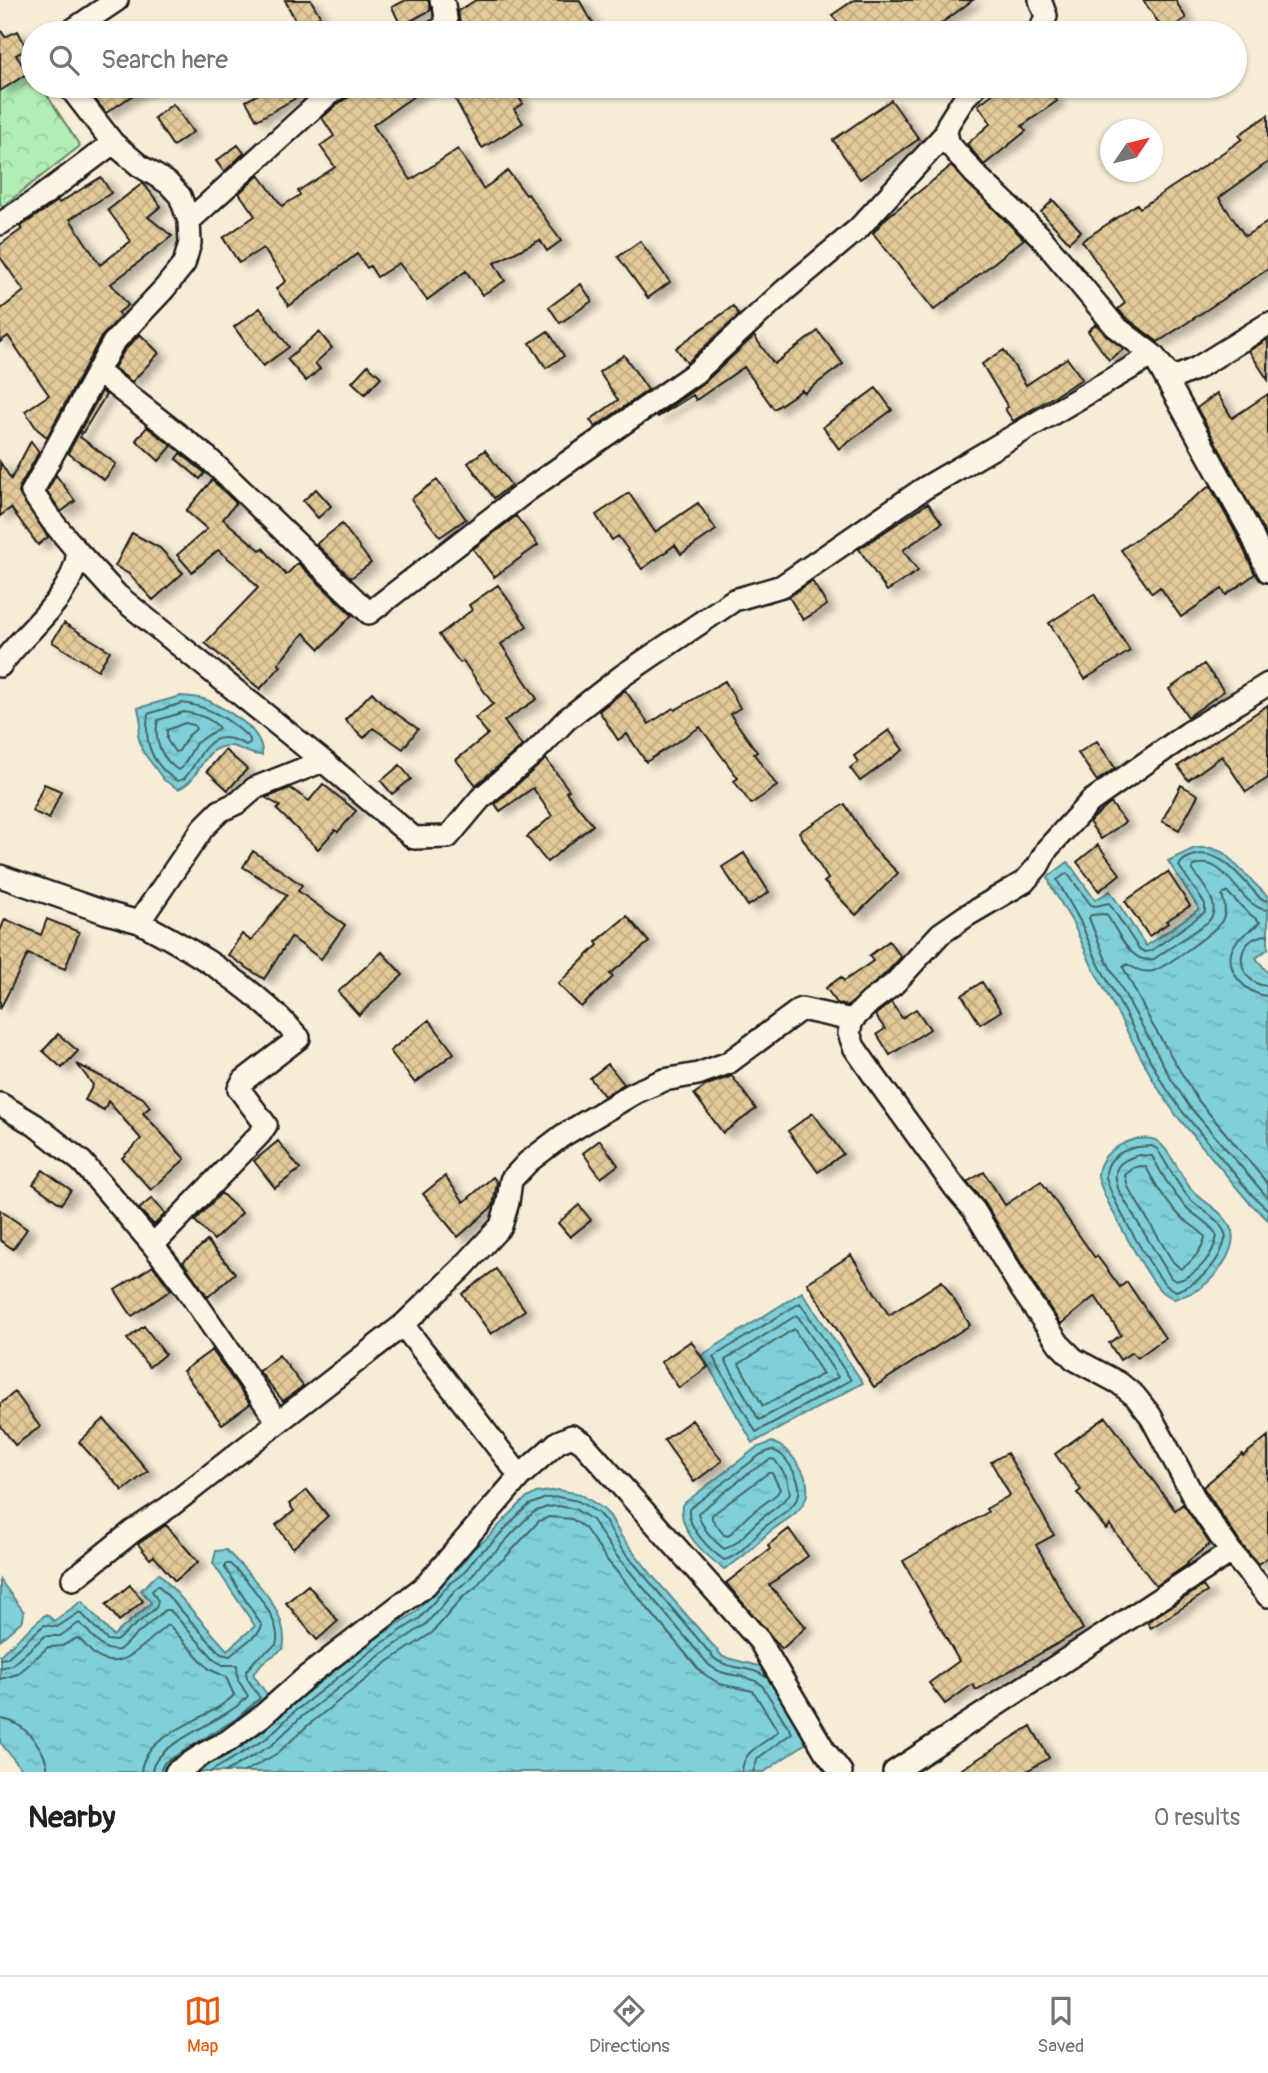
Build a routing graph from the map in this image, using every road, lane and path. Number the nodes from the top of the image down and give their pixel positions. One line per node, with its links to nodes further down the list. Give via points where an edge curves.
1 (117, 0): 4 (street)
2 (441, 0): 5 (street)
3 (1040, 0): 6 (street)
4 (86, 21)
5 (446, 21)
6 (1044, 21)
7 (78, 98): 11 (street)
8 (324, 98): 12 (street)
9 (966, 98): 10 (street)
10 (946, 133): 15 (street, via 949,144 975,174 1039,235 1115,326); 16 (street, via 858,229 695,373 528,490 369,613 208,458)
11 (113, 143): 12 (street, via 168,183 180,196); 13 (street)
12 (190, 220): 16 (street, via 184,264 113,343)
13 (0, 224)
14 (1268, 324): 15 (street, via 1172,379)
15 (1153, 355): 18 (street); 21 (street, via 923,489 782,586 734,600 622,676 567,719 480,799 448,837 414,838)
16 (97, 371): 17 (street, via 32,492)
17 (78, 552): 19 (street, via 69,584); 21 (street, via 117,595)
18 (1268, 571)
19 (0, 666)
20 (1268, 684): 24 (street, via 1090,802 1024,882 940,934 894,984)
21 (323, 761): 23 (street, via 255,788 220,811 203,828)
22 (0, 876): 23 (street)
23 (139, 922): 26 (street, via 227,973 276,1012 299,1038 243,1081 239,1089 266,1125 260,1134)
24 (852, 1020): 27 (street, via 801,1009 727,1063 636,1092 562,1136 511,1180 501,1226); 30 (street, via 849,1033 854,1047 974,1210 1059,1344 1074,1359 1119,1383 1143,1406 1196,1501)
25 (0, 1104): 26 (street, via 82,1162)
26 (153, 1245): 28 (street)
27 (403, 1325): 28 (street); 29 (street)
28 (278, 1422): 31 (street)
29 (520, 1476): 33 (street, via 426,1585 262,1716); 34 (street, via 558,1442 572,1436 583,1443 759,1640)
30 (1231, 1552): 32 (street); 35 (street)
31 (73, 1579)
32 (1268, 1596)
33 (176, 1772)
34 (841, 1772)
35 (894, 1772)

